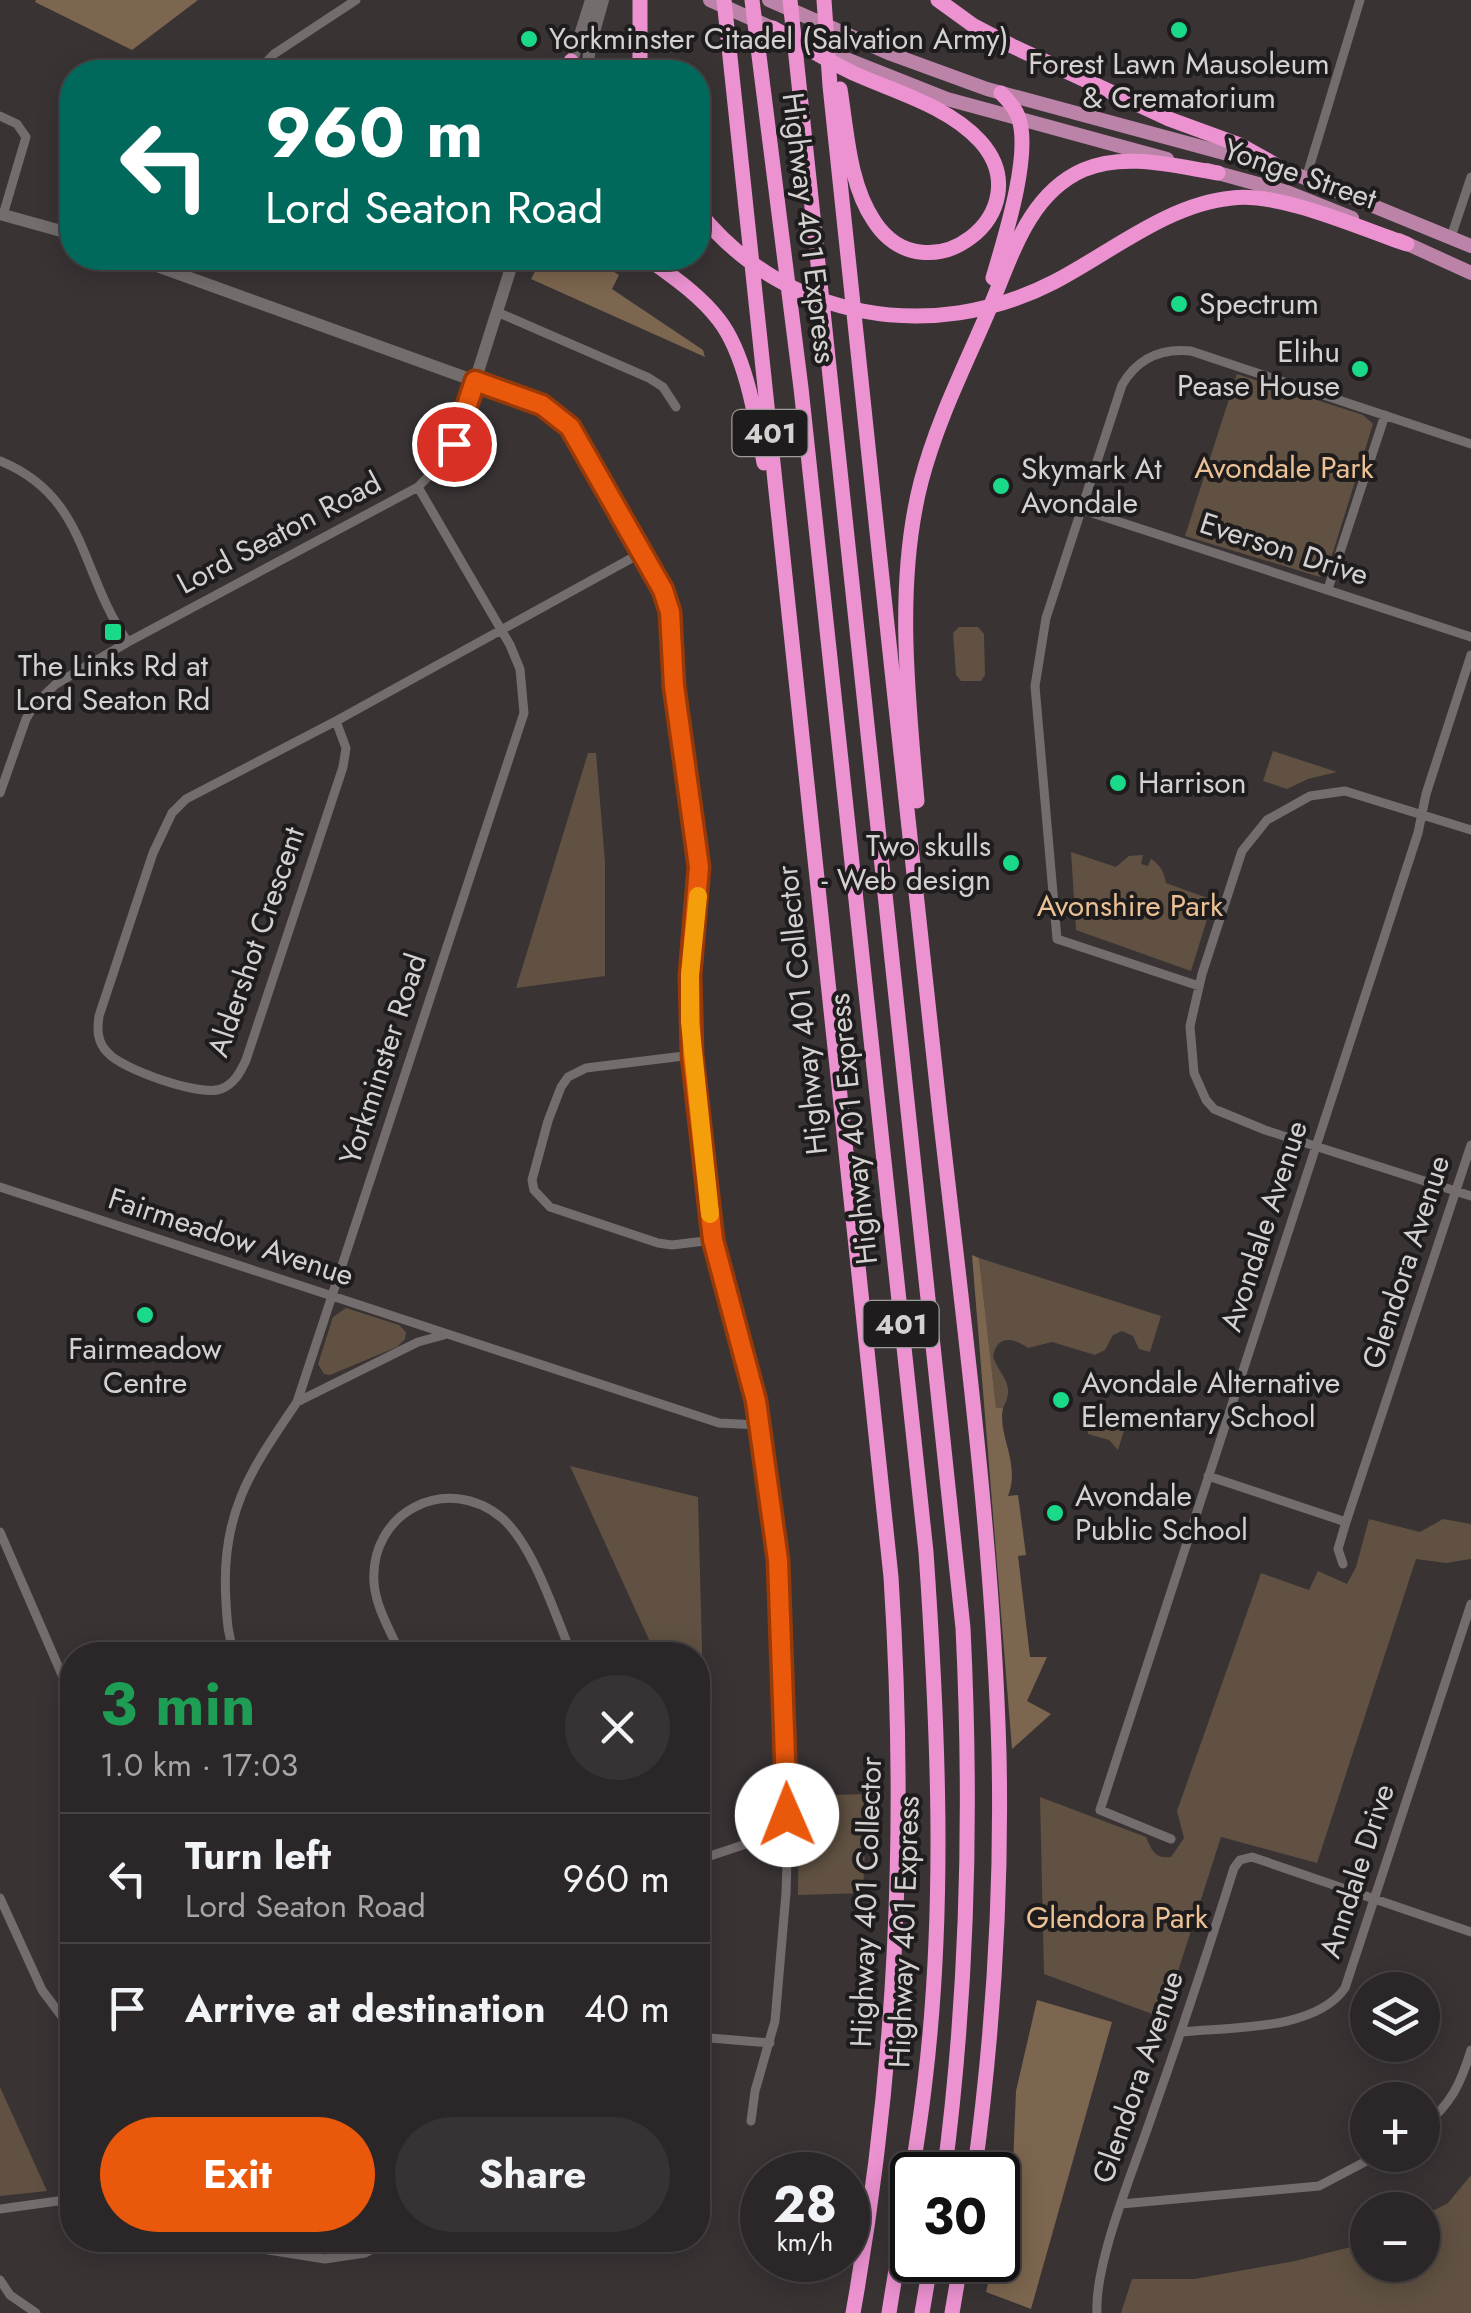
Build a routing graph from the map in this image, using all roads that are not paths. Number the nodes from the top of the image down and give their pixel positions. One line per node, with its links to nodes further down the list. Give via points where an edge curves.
1 (356, 0): 14 (street)
2 (591, 0): 15 (street)
3 (603, 0): 16 (street)
4 (640, 0): 17 (highway)
5 (710, 0): 13 (main road, Yonge Street)
6 (724, 0): 45 (highway, Highway 401 Collector / 401)
7 (752, 0): 107 (highway, Highway 401 Express / 401, via 795,336 934,1667 935,1955 925,2080)
8 (769, 0): 19 (main road, Yonge Street)
9 (790, 0): 93 (highway, Highway 401 Express / 401, via 963,1628 966,1912)
10 (824, 0): 18 (highway)
11 (938, 0): 22 (highway, via 1012,46)
12 (1360, 0): 25 (street)
13 (773, 28): 18 (highway, via 941,113 978,139 994,164 998,190 991,216 972,238 929,252 902,246 882,232 859,189); 21 (main road, Yonge Street, via 906,84)
14 (268, 60)
15 (573, 60)
16 (588, 60)
17 (640, 60)
18 (836, 89): 58 (highway, 401)
19 (1001, 93): 21 (highway); 22 (main road, Yonge Street)
20 (0, 116): 26 (street, via 26,137)
21 (1019, 119): 23 (main road, Yonge Street); 32 (highway)
22 (1283, 170): 25 (main road, Yonge Street)
23 (1218, 173): 30 (main road, Yonge Street, via 1326,206); 32 (highway, via 1127,161 1081,171 1041,203)
24 (1471, 177): 29 (street)
25 (1306, 178): 29 (main road, Yonge Street)
26 (2, 215): 28 (street)
27 (710, 223): 30 (highway, via 748,262 788,287 839,307 899,317 956,315 1011,301 1174,216 1228,198 1270,200)
28 (60, 230)
29 (1451, 237): 31 (main road, Yonge Street)
30 (1407, 244): 36 (main road, Yonge Street)
31 (1471, 246)
32 (1003, 264): 58 (highway, via 921,483 908,594 917,808 944,1059)
33 (168, 270): 38 (street)
34 (510, 270): 37 (street, Lord Seaton Road)
35 (663, 270): 45 (highway, via 720,322 739,362)
36 (1471, 273)
37 (497, 312): 38 (street, Lord Seaton Road); 39 (street, via 649,378)
38 (475, 381): 43 (street, Lord Seaton Road, via 454,444); 46 (street, via 542,405 570,427)
39 (676, 407)
40 (1385, 415): 41 (street); 44 (street, via 1194,352 1160,353 1137,365 1122,385); 47 (street)
41 (1471, 444)
42 (0, 461): 50 (street, via 30,475 60,503)
43 (418, 487): 48 (street, Yorkminster Road); 50 (street, Lord Seaton Road)
44 (1080, 510): 47 (street, Everson Drive); 56 (street, via 1046,618 1035,686 1057,939)
45 (780, 551): 106 (highway, Highway 401 Collector / 401, via 897,1672 894,1997)
46 (640, 553): 48 (street, Aldershot Crescent); 57 (street, via 670,612 696,840)
47 (1328, 589): 49 (street, Everson Drive)
48 (500, 630): 52 (street, Aldershot Crescent); 65 (street, Yorkminster Road, via 520,669 524,712)
49 (1471, 637)
50 (128, 642): 53 (street, Lord Seaton Road, via 35,704)
51 (1471, 655): 54 (street, Avondale Avenue)
52 (336, 720): 52 (street, Aldershot Crescent, via 186,798 164,825 99,1016 102,1046 120,1063 198,1090 233,1083 343,767 346,748)
53 (0, 793)
54 (1422, 814): 55 (street); 56 (street, via 1345,791 1310,796 1267,820 1242,851); 59 (street, Avondale Avenue)
55 (1471, 830)
56 (1199, 986): 59 (street, via 1190,1026 1194,1073 1206,1100 1240,1122)
57 (692, 1055): 64 (street); 64 (street, via 586,1068 568,1077 532,1180 542,1199 563,1213 658,1242)
58 (941, 1119): 94 (highway, 401, via 984,1520 999,1758 996,1947)
59 (1316, 1146): 62 (street); 69 (street, Avondale Avenue)
60 (1471, 1146): 62 (street, Glendora Avenue)
61 (0, 1186): 65 (street, Fairmeadow Avenue)
62 (1456, 1191): 63 (street); 70 (street, Glendora Avenue)
63 (1471, 1196)
64 (713, 1240): 68 (street)
65 (333, 1297): 66 (street, Fairmeadow Avenue); 67 (street, Yorkminster Road)
66 (446, 1335): 67 (street, via 418,1342); 68 (street, Fairmeadow Avenue, via 719,1423)
67 (297, 1402): 76 (street, Yorkminster Road, via 236,1504 226,1549)
68 (759, 1424): 80 (street, via 778,1560)
69 (1208, 1476): 70 (street); 81 (street, Avondale Avenue, via 1100,1810)
70 (1346, 1522): 73 (street, Glendora Avenue, via 1338,1549)
71 (0, 1532): 72 (street)
72 (3, 1554): 79 (street)
73 (1343, 1564)
74 (1471, 1604): 75 (street, Anndale Drive)
75 (1466, 1636): 84 (street, Anndale Drive)
76 (229, 1642)
77 (395, 1642): 78 (street, via 374,1580 382,1540 411,1508 454,1497 489,1509 514,1531)
78 (566, 1642)
79 (60, 1673)
80 (788, 1830): 82 (street); 89 (street)
81 (1171, 1840)
82 (710, 1856)
83 (0, 1898): 86 (street)
84 (1374, 1900): 85 (street); 87 (street, Anndale Drive, via 1344,1988 1325,2009 1304,2018); 87 (street, Glendora Avenue, via 1252,1857 1240,1860)
85 (1471, 1932)
86 (60, 2014)
87 (1182, 2032): 97 (street, Glendora Avenue)
88 (710, 2039): 89 (street)
89 (770, 2043): 92 (street)
90 (1471, 2050): 91 (street, via 1461,2084)
91 (1440, 2113)
92 (751, 2121)
93 (946, 2152)
94 (976, 2152)
95 (1350, 2170): 97 (street, via 1319,2186)
96 (60, 2201): 98 (street)
97 (1121, 2204): 110 (street, Glendora Avenue)
98 (0, 2209)
99 (269, 2252): 101 (street)
100 (367, 2252): 101 (street, via 325,2259)
101 (280, 2254)
102 (0, 2280): 105 (street)
103 (927, 2282): 108 (highway)
104 (958, 2282): 109 (highway)
105 (36, 2313)
106 (853, 2313)
107 (889, 2313)
108 (922, 2313)
109 (953, 2313)
110 (1096, 2313)

